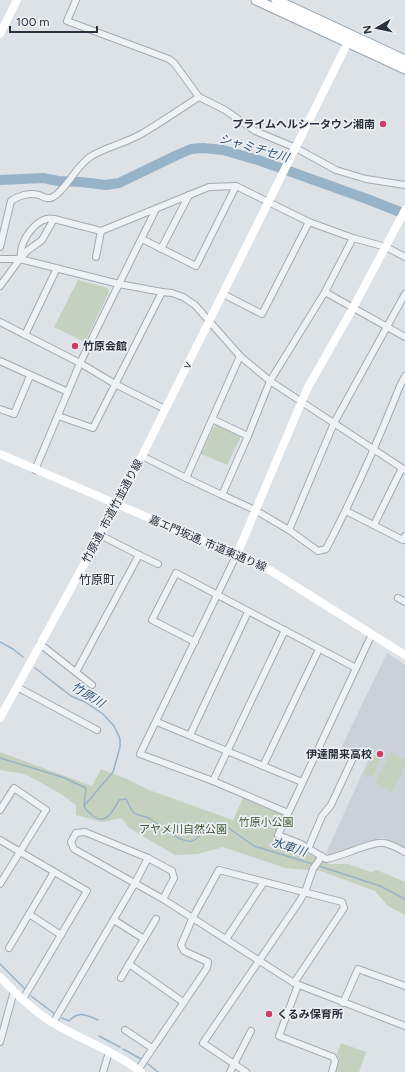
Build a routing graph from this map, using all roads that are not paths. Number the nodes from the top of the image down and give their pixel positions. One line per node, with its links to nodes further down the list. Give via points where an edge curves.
1 (17, 0): 5 (street)
2 (76, 0): 9 (street, via 67,21 169,59)
3 (256, 0): 6 (main road)
4 (276, 0): 6 (main road)
5 (0, 34)
6 (350, 39): 7 (main road); 8 (main road); 10 (street)
7 (405, 60)
8 (405, 69)
9 (199, 97): 10 (street, via 225,110 255,132); 22 (street, via 142,134 90,157 52,198 33,194 22,195 11,202)
10 (296, 148): 11 (street, via 336,170 366,179); 14 (street)
11 (405, 185)
12 (236, 186): 13 (street, via 209,187); 14 (street); 24 (street, via 196,266)
13 (189, 195): 15 (street); 24 (street)
14 (268, 201): 18 (street); 34 (street)
15 (156, 209): 19 (street); 21 (street)
16 (405, 210): 23 (street)
17 (54, 219): 19 (street); 28 (street, via 42,240); 28 (street, via 49,218 36,225 22,247)
18 (309, 222): 20 (street); 34 (street, via 262,314)
19 (101, 231): 25 (street)
20 (353, 238): 23 (street); 33 (street)
21 (142, 239): 24 (street); 30 (street)
22 (0, 247)
23 (386, 247): 26 (street); 36 (street)
24 (161, 249)
25 (96, 257)
26 (405, 257)
27 (0, 259): 28 (street)
28 (20, 259): 29 (street); 31 (street)
29 (57, 268): 30 (street); 40 (street)
30 (119, 284): 32 (street); 44 (street)
31 (0, 286)
32 (162, 292): 37 (street, via 183,297 195,305); 48 (street)
33 (325, 292): 36 (street); 47 (street)
34 (222, 294): 37 (street)
35 (405, 294): 39 (street)
36 (353, 308): 39 (street); 50 (street)
37 (209, 321): 42 (street); 52 (street, ｖ)
38 (0, 322): 40 (street)
39 (387, 327): 41 (street); 55 (street)
40 (25, 335): 44 (street)
41 (405, 337)
42 (240, 356): 47 (street); 54 (street)
43 (0, 361): 45 (street)
44 (80, 363): 48 (street); 49 (street)
45 (30, 376): 49 (street); 51 (street, via 14,414)
46 (405, 376): 57 (street)
47 (270, 381): 50 (street); 56 (street)
48 (115, 384): 52 (street); 53 (street, via 92,428)
49 (68, 392): 53 (street)
50 (301, 402): 55 (street); 65 (street)
51 (0, 409)
52 (165, 409): 59 (street, 竹原通, 市道竹並通り線)
53 (58, 416): 61 (street)
54 (212, 419): 56 (street); 62 (street)
55 (334, 423): 57 (street); 68 (street)
56 (248, 436): 63 (street)
57 (374, 449): 60 (street); 66 (street)
58 (0, 454): 61 (street, 嘉エ門坂通, 市道東通り線)
59 (142, 456): 62 (street); 64 (street, 竹原通, 市道竹並通り線)
60 (404, 469): 67 (street)
61 (35, 470): 64 (street, 嘉エ門坂通, 市道東通り線)
62 (186, 478): 63 (street)
63 (222, 495): 65 (street)
64 (117, 504): 69 (street, 竹原通, 市道竹並通り線); 71 (street, 嘉エ門坂通, 市道東通り線)
65 (255, 510): 68 (street); 71 (street)
66 (346, 511): 67 (street); 68 (street, via 326,549 318,551)
67 (374, 525): 70 (street, via 403,540)
68 (290, 530)
69 (100, 535): 72 (street); 81 (street, 竹原通, 市道竹並通り線)
70 (405, 536)
71 (237, 554): 74 (street); 79 (street, 嘉エ門坂通, 市道東通り線, via 268,569)
72 (139, 555): 73 (street); 85 (street)
73 (158, 564)
74 (217, 596): 77 (street); 80 (street); 80 (street, via 176,573 152,620)
75 (398, 598): 76 (street)
76 (405, 602)
77 (248, 612): 78 (street); 91 (street)
78 (285, 630): 82 (street); 92 (street)
79 (372, 634): 83 (street, 嘉エ門坂通, 市道東通り線); 84 (street)
80 (195, 642): 89 (street)
81 (40, 644): 85 (street); 87 (street, 竹原通, 市道竹並通り線)
82 (319, 649): 84 (street); 94 (street)
83 (405, 655)
84 (356, 668): 96 (street)
85 (76, 672): 86 (street)
86 (92, 684)
87 (17, 687): 88 (street, 竹原通, 市道竹並通り線); 90 (street)
88 (0, 718)
89 (157, 722): 91 (street); 95 (street, via 140,754)
90 (97, 730)
91 (190, 735): 92 (street)
92 (227, 751): 94 (street); 95 (street)
93 (352, 760): 100 (street, via 322,816)
94 (264, 766): 96 (street)
95 (213, 781): 98 (street)
96 (302, 782): 98 (street)
97 (0, 810): 101 (street, via 14,788 46,810)
98 (288, 813): 100 (street, via 278,835)
99 (0, 840): 101 (street)
100 (308, 849): 103 (street)
101 (20, 852): 105 (street); 107 (street)
102 (405, 852): 103 (street, via 384,843 376,843 336,858 326,860)
103 (322, 856): 109 (street)
104 (148, 858): 108 (street); 108 (street, via 84,832 76,833 71,842 74,850); 110 (street, via 172,870 174,878)
105 (54, 872): 111 (street); 115 (street, via 87,891)
106 (264, 882): 109 (street); 112 (street, via 219,870); 117 (street)
107 (0, 884)
108 (135, 884): 110 (street); 113 (street)
109 (305, 892): 119 (street); 123 (street, via 342,902 344,908)
110 (163, 899): 112 (street)
111 (29, 914): 115 (street); 118 (street)
112 (193, 918): 117 (street); 127 (street, via 181,945 184,951 208,962 207,968)
113 (114, 920): 116 (street); 129 (street)
114 (156, 920): 116 (street)
115 (61, 935): 126 (street)
116 (144, 939): 120 (street)
117 (226, 939): 119 (street)
118 (10, 948)
119 (259, 960): 123 (street); 136 (street, via 203,1043)
120 (129, 964): 122 (street); 127 (street)
121 (0, 977): 125 (street)
122 (121, 978)
123 (296, 984): 128 (street); 141 (street, via 279,1036 334,1057)
124 (405, 986): 128 (street, via 358,968)
125 (14, 991): 126 (street); 133 (street)
126 (22, 999): 129 (street)
127 (183, 1002): 134 (street)
128 (343, 1003): 130 (street)
129 (53, 1023): 135 (street)
130 (405, 1026)
131 (126, 1030): 134 (street)
132 (251, 1031): 136 (street)
133 (0, 1042)
134 (152, 1048): 137 (street)
135 (109, 1052): 137 (street); 138 (street)
136 (235, 1065): 139 (street); 140 (street)
137 (139, 1071)
138 (103, 1072)
139 (230, 1072)
140 (246, 1072)
141 (332, 1072)

